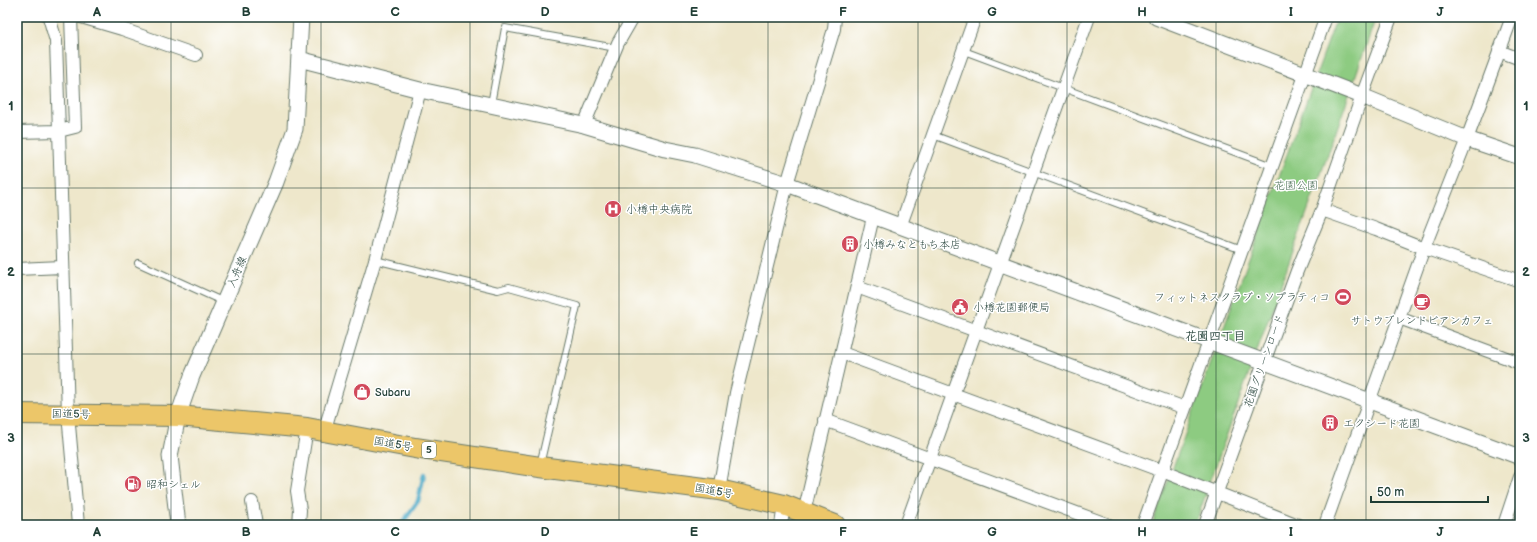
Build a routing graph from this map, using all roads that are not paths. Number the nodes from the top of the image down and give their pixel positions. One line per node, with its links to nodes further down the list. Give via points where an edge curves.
1 (49, 17): 25 (street, via 56,41)
2 (72, 17): 25 (street, via 75,127)
3 (81, 17): 16 (street)
4 (301, 17): 17 (street, 入舟線)
5 (633, 17): 13 (street)
6 (835, 17): 32 (street, via 834,29)
7 (975, 17): 14 (street)
8 (1089, 17): 20 (street)
9 (1156, 17): 19 (street)
10 (1326, 17): 19 (street)
11 (1391, 17): 22 (street, 花園グリーンロード)
12 (1512, 17): 15 (street)
13 (616, 48): 23 (lane, via 504,28); 24 (street)
14 (964, 50): 20 (lane); 27 (street)
15 (1499, 51): 18 (street); 28 (street)
16 (196, 55)
17 (299, 59): 21 (street); 45 (street, 入舟線, via 294,129 276,182)
18 (1520, 59)
19 (1305, 74): 22 (street); 30 (street)
20 (1063, 89): 30 (lane); 31 (street)
21 (420, 90): 23 (street); 38 (street)
22 (1362, 96): 28 (street); 33 (street, 花園グリーンロード)
23 (491, 105): 24 (street)
24 (584, 125): 32 (street, via 664,149 695,155)
25 (59, 131): 26 (street); 41 (street)
26 (17, 132)
27 (933, 135): 31 (lane); 35 (street)
28 (1467, 139): 29 (street); 36 (street)
29 (1520, 157)
30 (1272, 166): 37 (street)
31 (1033, 172): 37 (lane); 40 (street)
32 (787, 184): 34 (street); 65 (street, via 736,393)
33 (1322, 210): 36 (street); 50 (street, 花園グリーンロード)
34 (873, 217): 35 (street); 44 (street)
35 (900, 226): 40 (street)
36 (1424, 248): 43 (street); 46 (street)
37 (1242, 250): 48 (street)
38 (375, 260): 59 (street); 62 (lane, via 498,290 509,287 577,306)
39 (138, 263): 45 (lane)
40 (1000, 264): 47 (street); 48 (street)
41 (62, 267): 42 (street); 56 (street)
42 (17, 269)
43 (1520, 281)
44 (857, 287): 47 (street); 49 (street)
45 (224, 302): 57 (street, 入舟線)
46 (1399, 318): 51 (street); 53 (street)
47 (976, 331): 52 (street); 54 (street)
48 (1209, 341): 50 (street); 54 (street)
49 (842, 353): 52 (street); 58 (street)
50 (1264, 362): 53 (street); 66 (street, 花園グリーンロード)
51 (1520, 363)
52 (954, 394): 61 (street); 63 (street)
53 (1370, 401): 60 (street); 81 (street)
54 (1185, 408): 63 (street)
55 (17, 414): 56 (highway, 国道5号 / 5)
56 (68, 414): 57 (highway, 国道5号 / 5); 70 (street)
57 (178, 416): 59 (highway, 国道5号 / 5); 71 (street, 入舟線, via 170,456)
58 (825, 420): 61 (street); 69 (street)
59 (316, 430): 62 (highway, 国道5号 / 5); 73 (street, via 297,491)
60 (1520, 457)
61 (930, 459): 76 (street); 77 (street)
62 (540, 467): 65 (highway, 国道5号 / 5)
63 (1162, 471): 66 (street); 78 (street)
64 (1520, 477): 82 (street)
65 (719, 490): 68 (highway, 国道5号 / 5)
66 (1216, 493): 79 (street, 花園グリーンロード); 80 (street)
67 (252, 502): 72 (street)
68 (784, 505): 69 (highway, 国道5号 / 5); 74 (street)
69 (804, 512): 75 (highway, 国道5号 / 5)
70 (78, 525)
71 (178, 525)
72 (256, 525)
73 (299, 525)
74 (781, 525)
75 (835, 525)
76 (906, 525)
77 (1109, 525)
78 (1143, 525)
79 (1205, 525)
80 (1298, 525)
81 (1325, 525)
82 (1504, 525)

